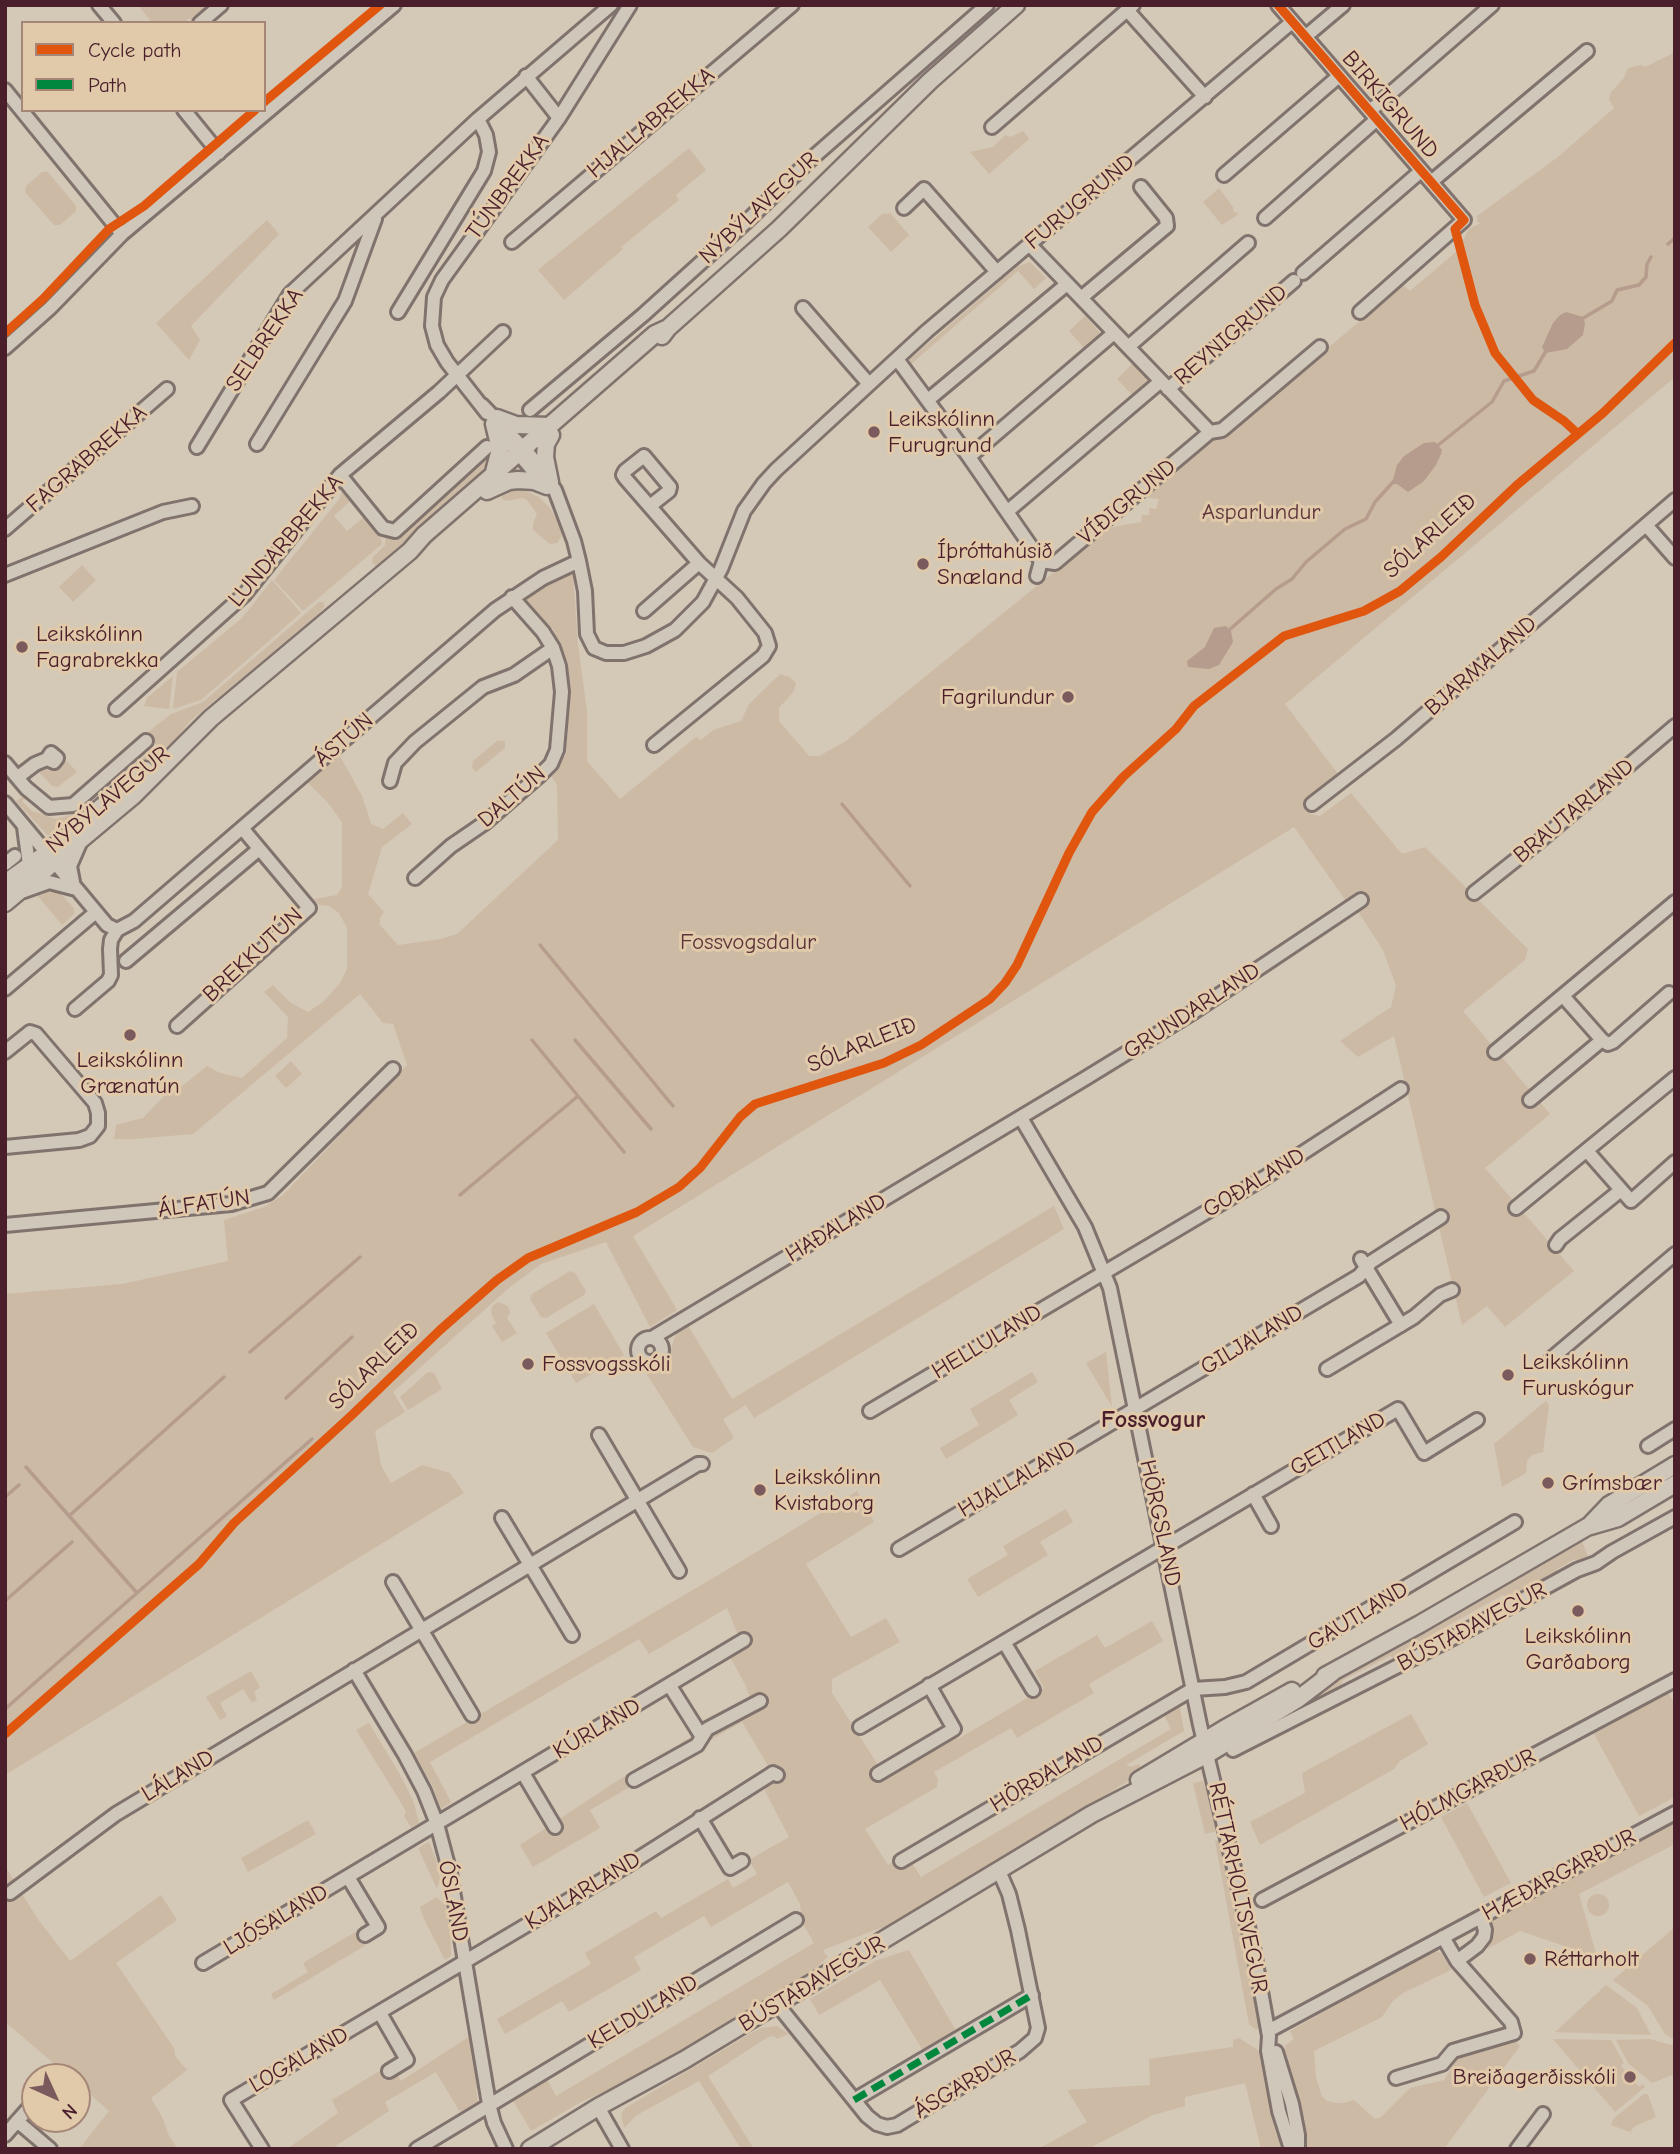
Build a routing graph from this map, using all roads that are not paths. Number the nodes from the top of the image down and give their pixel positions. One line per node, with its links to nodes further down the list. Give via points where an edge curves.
1 (99, 5): 13 (street)
2 (221, 5): 14 (street)
3 (394, 5): 31 (street)
4 (611, 5): 18 (street, SELBREKKA)
5 (630, 5): 26 (street, TÚNBREKKA)
6 (792, 5): 40 (street, HJALLABREKKA)
7 (987, 5): 29 (street, NÝBÝLAVEGUR)
8 (1016, 5): 30 (main road, NÝBÝLAVEGUR, via 930,80)
9 (1278, 5): 15 (street, BIRKIGRUND)
10 (1343, 5): 16 (street)
11 (1492, 5): 25 (street, BIRKIGRUND)
12 (1130, 8): 21 (street); 28 (street)
13 (112, 21)
14 (202, 21)
15 (1292, 22): 16 (street, BIRKIGRUND); 21 (street, FURUGRUND)
16 (1305, 37): 19 (street, BIRKIGRUND)
17 (1587, 51): 34 (street, BIRKIGRUND)
18 (526, 76): 26 (street); 27 (street, SELBREKKA)
19 (1339, 76): 25 (street, BIRKIGRUND); 33 (street, BIRKIGRUND)
20 (5, 90): 22 (street)
21 (1205, 97): 42 (street, FURUGRUND)
22 (21, 110)
23 (23, 112): 39 (street)
24 (186, 112): 31 (street)
25 (1373, 116): 32 (street, BIRKIGRUND); 38 (street, BIRKIGRUND)
26 (559, 118): 56 (street, TÚNBREKKA, via 437,288 431,316 434,336)
27 (478, 119): 37 (street, SELBREKKA); 48 (street, via 489,152 484,171)
28 (992, 127)
29 (845, 129): 30 (street); 61 (street, NÝBÝLAVEGUR, via 643,315)
30 (863, 147): 63 (main road, NÝBÝLAVEGUR, via 779,229)
31 (219, 153): 39 (street)
32 (1421, 171): 34 (street, BIRKIGRUND); 44 (street, BIRKIGRUND)
33 (1224, 175)
34 (1431, 182): 49 (street, BIRKIGRUND, via 1464,220)
35 (1140, 187): 46 (street, via 1166,218 1167,226)
36 (904, 208): 43 (street, via 924,189)
37 (376, 215): 65 (street, SELBREKKA, via 345,301); 66 (street, SELBREKKA, via 290,294)
38 (1265, 218)
39 (122, 234): 54 (street)
40 (512, 242)
41 (1248, 243): 52 (street)
42 (1029, 244): 43 (street, FURUGRUND); 45 (street, REYNIGRUND)
43 (997, 272): 55 (street, FURUGRUND)
44 (1299, 277): 58 (street, REYNIGRUND)
45 (1067, 284): 46 (street, REYNIGRUND); 60 (street)
46 (1081, 298): 51 (street, REYNIGRUND)
47 (803, 308): 57 (street)
48 (398, 312)
49 (1360, 312)
50 (503, 332): 56 (street)
51 (1114, 333): 52 (street, REYNIGRUND); 69 (street)
52 (1128, 347): 58 (street, REYNIGRUND)
53 (1320, 347): 64 (street, via 1222,430)
54 (5, 348)
55 (897, 359): 57 (street, FURUGRUND); 60 (street)
56 (458, 376): 62 (street, TÚNBREKKA); 70 (street, LUNDARBREKKA)
57 (869, 384): 85 (street, FURUGRUND, via 764,483 744,511)
58 (1164, 385): 64 (street, REYNIGRUND); 76 (street)
59 (167, 389): 78 (street, FAGRABREKKA)
60 (928, 400): 69 (street)
61 (530, 410)
62 (496, 421): 63 (main road); 68 (street, TÚNBREKKA); 71 (main road, via 500,450)
63 (550, 431): 68 (main road, NÝBÝLAVEGUR); 72 (main road, via 545,457)
64 (1210, 432): 81 (street, VÍÐIGRUND, via 1055,563)
65 (257, 444)
66 (197, 447)
67 (487, 447): 70 (street, via 395,531 383,528)
68 (523, 454): 71 (main road, NÝBÝLAVEGUR); 72 (street, FURUGRUND)
69 (969, 457): 76 (street)
70 (340, 475): 89 (street, LUNDARBREKKA, via 246,594)
71 (490, 484): 72 (main road, via 518,480); 90 (main road, NÝBÝLAVEGUR)
72 (549, 484): 80 (street, FURUGRUND)
73 (1675, 500): 77 (street, BJARMALAND)
74 (192, 506): 83 (street, via 163,512)
75 (650, 506): 82 (street)
76 (1008, 511): 81 (street)
77 (1646, 525): 79 (street); 99 (street, BJARMALAND, via 1396,739)
78 (5, 529)
79 (1675, 558)
80 (579, 561): 85 (street, FURUGRUND, via 586,591 587,634 594,648 606,653 625,653 675,630 703,602); 86 (street, ÁSTÚN)
81 (1041, 561): 84 (street)
82 (699, 563): 85 (street); 87 (street)
83 (5, 575)
84 (1037, 576)
85 (717, 578): 93 (street, via 765,633 769,646 763,656)
86 (512, 597): 88 (street, DALTÚN); 101 (street, ÁSTÚN)
87 (644, 611)
88 (553, 648): 96 (street, via 514,675 484,687 415,742 395,763); 106 (street, DALTÚN, via 562,692 557,750 551,764)
89 (117, 709)
90 (211, 718): 102 (main road, NÝBÝLAVEGUR, via 133,796); 104 (main road, NÝBÝLAVEGUR, via 185,735)
91 (1674, 728): 108 (street, BRAUTARLAND)
92 (146, 741): 97 (street, via 73,805 49,807)
93 (654, 746)
94 (47, 760): 97 (street, via 34,764)
95 (5, 763): 97 (street)
96 (390, 781)
97 (22, 783): 98 (street)
98 (6, 804): 100 (street)
99 (1312, 804)
100 (22, 824): 104 (street); 105 (street, via 27,838)
101 (242, 828): 103 (street, BREKKUTÚN); 113 (street, ÁSTÚN, via 134,922)
102 (81, 840): 104 (main road, NÝBÝLAVEGUR); 107 (street, NÝBÝLAVEGUR, via 70,866)
103 (258, 850): 114 (street); 119 (street, BREKKUTÚN, via 309,908)
104 (51, 857): 105 (main road, NÝBÝLAVEGUR); 107 (street); 109 (main road, NÝBÝLAVEGUR)
105 (16, 862): 109 (main road, NÝBÝLAVEGUR)
106 (415, 878)
107 (76, 889): 109 (street, via 49,882); 112 (street)
108 (1474, 893)
109 (8, 894)
110 (1361, 900): 127 (street, GRUNDARLAND, via 1195,1011)
111 (1675, 902): 117 (street)
112 (96, 912): 113 (street); 115 (street)
113 (117, 930): 118 (street, via 110,949 108,981)
114 (126, 961)
115 (5, 989)
116 (1669, 993): 120 (street, via 1613,1042)
117 (1563, 996): 120 (street); 122 (street)
118 (75, 1009)
119 (177, 1026)
120 (1602, 1040): 126 (street)
121 (5, 1052): 128 (street, via 30,1032 42,1038 95,1103 98,1126 79,1140)
122 (1495, 1052)
123 (393, 1069): 134 (street, ÁLFATÚN, via 268,1193 230,1205)
124 (1675, 1078): 129 (street)
125 (1401, 1089): 138 (street, GOÐALAND, via 1264,1178)
126 (1530, 1100)
127 (1021, 1118): 138 (street, HÖRGSLAND, via 1071,1200); 141 (street, HAÐALAND)
128 (5, 1147)
129 (1587, 1152): 131 (street); 132 (street)
130 (1675, 1162): 131 (street, via 1631,1201)
131 (1621, 1190): 135 (street)
132 (1516, 1208)
133 (1441, 1217): 137 (street, GILJALAND)
134 (5, 1225)
135 (1556, 1245)
136 (1675, 1254): 142 (street)
137 (1364, 1264): 140 (street); 144 (street, GILJALAND, via 1359,1276)
138 (1104, 1273): 144 (street, HÖRGSLAND); 145 (street, HELLULAND)
139 (1452, 1290): 140 (street)
140 (1401, 1325): 143 (street)
141 (652, 1338)
142 (1552, 1358)
143 (1327, 1370)
144 (1136, 1409): 160 (street, HÖRGSLAND); 161 (street, HJALLALAND)
145 (870, 1411)
146 (1477, 1420): 153 (street, GEITLAND, via 1424,1454 1398,1409)
147 (1675, 1429): 149 (street)
148 (600, 1435): 154 (street)
149 (1648, 1446)
150 (702, 1464): 154 (street, LÁLAND)
151 (1675, 1465): 159 (main road, BÚSTAÐAVEGUR, via 1609,1505)
152 (1675, 1484): 159 (main road, BÚSTAÐAVEGUR, via 1618,1518)
153 (1253, 1494): 158 (street); 160 (street, GEITLAND)
154 (638, 1500): 162 (street, LÁLAND); 163 (street)
155 (1675, 1517): 177 (street, BÚSTAÐAVEGUR, via 1451,1639)
156 (502, 1518): 162 (street)
157 (1516, 1522): 173 (street, GAUTLAND, via 1246,1682)
158 (1271, 1526)
159 (1587, 1527): 177 (main road, BÚSTAÐAVEGUR, via 1332,1673)
160 (1165, 1546): 168 (street, GEITLAND); 173 (street, HÖRGSLAND)
161 (898, 1549)
162 (530, 1564): 165 (street, LÁLAND); 166 (street)
163 (679, 1571)
164 (393, 1582): 165 (street)
165 (421, 1629): 169 (street, LÁLAND); 176 (street)
166 (572, 1635)
167 (744, 1640): 172 (street, KÚRLAND)
168 (1004, 1642): 171 (street, GEITLAND); 174 (street)
169 (354, 1670): 188 (street, ÓSLAND, via 405,1755); 194 (street, LÁLAND, via 116,1814)
170 (1675, 1680): 195 (street, HÓLMGARÐUR)
171 (929, 1685): 178 (street, GEITLAND); 183 (street, via 954,1728)
172 (670, 1686): 179 (street); 182 (street, KÚRLAND)
173 (1194, 1689): 180 (street, HÖRGSLAND); 191 (street, HÖRÐALAND)
174 (1032, 1690)
175 (760, 1701): 179 (street, via 707,1729)
176 (472, 1715)
177 (1262, 1721): 180 (main road, BÚSTAÐAVEGUR); 181 (street, BÚSTAÐAVEGUR)
178 (860, 1727)
179 (702, 1737): 185 (street, via 697,1745)
180 (1206, 1748): 192 (main road, BÚSTAÐAVEGUR, via 1116,1794 1093,1814); 206 (street, RÉTTARHOLTSVEGUR)
181 (1233, 1750)
182 (523, 1773): 188 (street, KÚRLAND); 189 (street)
183 (878, 1774)
184 (777, 1775): 187 (street, KJALARLAND)
185 (634, 1780)
186 (1675, 1813): 196 (street, HÆÐARGARÐUR)
187 (700, 1818): 190 (street, via 730,1868); 201 (street, KJALARLAND)
188 (437, 1824): 193 (street, LJÓSALAND); 201 (street, ÓSLAND)
189 (555, 1827)
190 (742, 1861)
191 (901, 1861)
192 (999, 1871): 203 (street, ÁSGARÐUR, via 1009,1894); 204 (main road, BÚSTAÐAVEGUR)
193 (348, 1877): 198 (street, LJÓSALAND, via 378,1927); 202 (street, LJÓSALAND)
194 (10, 1893)
195 (1262, 1900)
196 (1481, 1917): 199 (street, HÆÐARGARÐUR); 200 (street, via 1484,1937)
197 (796, 1920): 210 (street, KELDULAND)
198 (365, 1934)
199 (1443, 1937): 200 (street); 206 (street, HÆÐARGARÐUR)
200 (1457, 1961): 208 (street, via 1511,2022 1514,2033 1454,2051 1442,2064)
201 (465, 1962): 205 (street, LOGALAND); 210 (street, ÓSLAND)
202 (203, 1963)
203 (1032, 1995): 209 (street); 209 (street, ÁSGARÐUR, via 1038,2028 1029,2045 897,2125 877,2124)
204 (777, 2004): 209 (street, ÁSGARÐUR); 211 (main road, BÚSTAÐAVEGUR)
205 (380, 2013): 207 (street, via 407,2060); 217 (street, LOGALAND, via 231,2100)
206 (1269, 2033): 222 (street, RÉTTARHOLTSVEGUR, via 1279,2111); 223 (street, RÉTTARHOLTSVEGUR, via 1292,2104)
207 (390, 2071)
208 (1396, 2078)
209 (854, 2100)
210 (489, 2104): 218 (street, KELDULAND); 219 (street, ÓSLAND)
211 (598, 2106): 220 (main road, BÚSTAÐAVEGUR); 221 (street)
212 (1544, 2114): 224 (street)
213 (21, 2117): 214 (street)
214 (17, 2121): 215 (street); 216 (street)
215 (5, 2134)
216 (50, 2149)
217 (262, 2149)
218 (417, 2149)
219 (506, 2149)
220 (530, 2149)
221 (622, 2149)
222 (1291, 2149)
223 (1298, 2149)
224 (1517, 2149)

